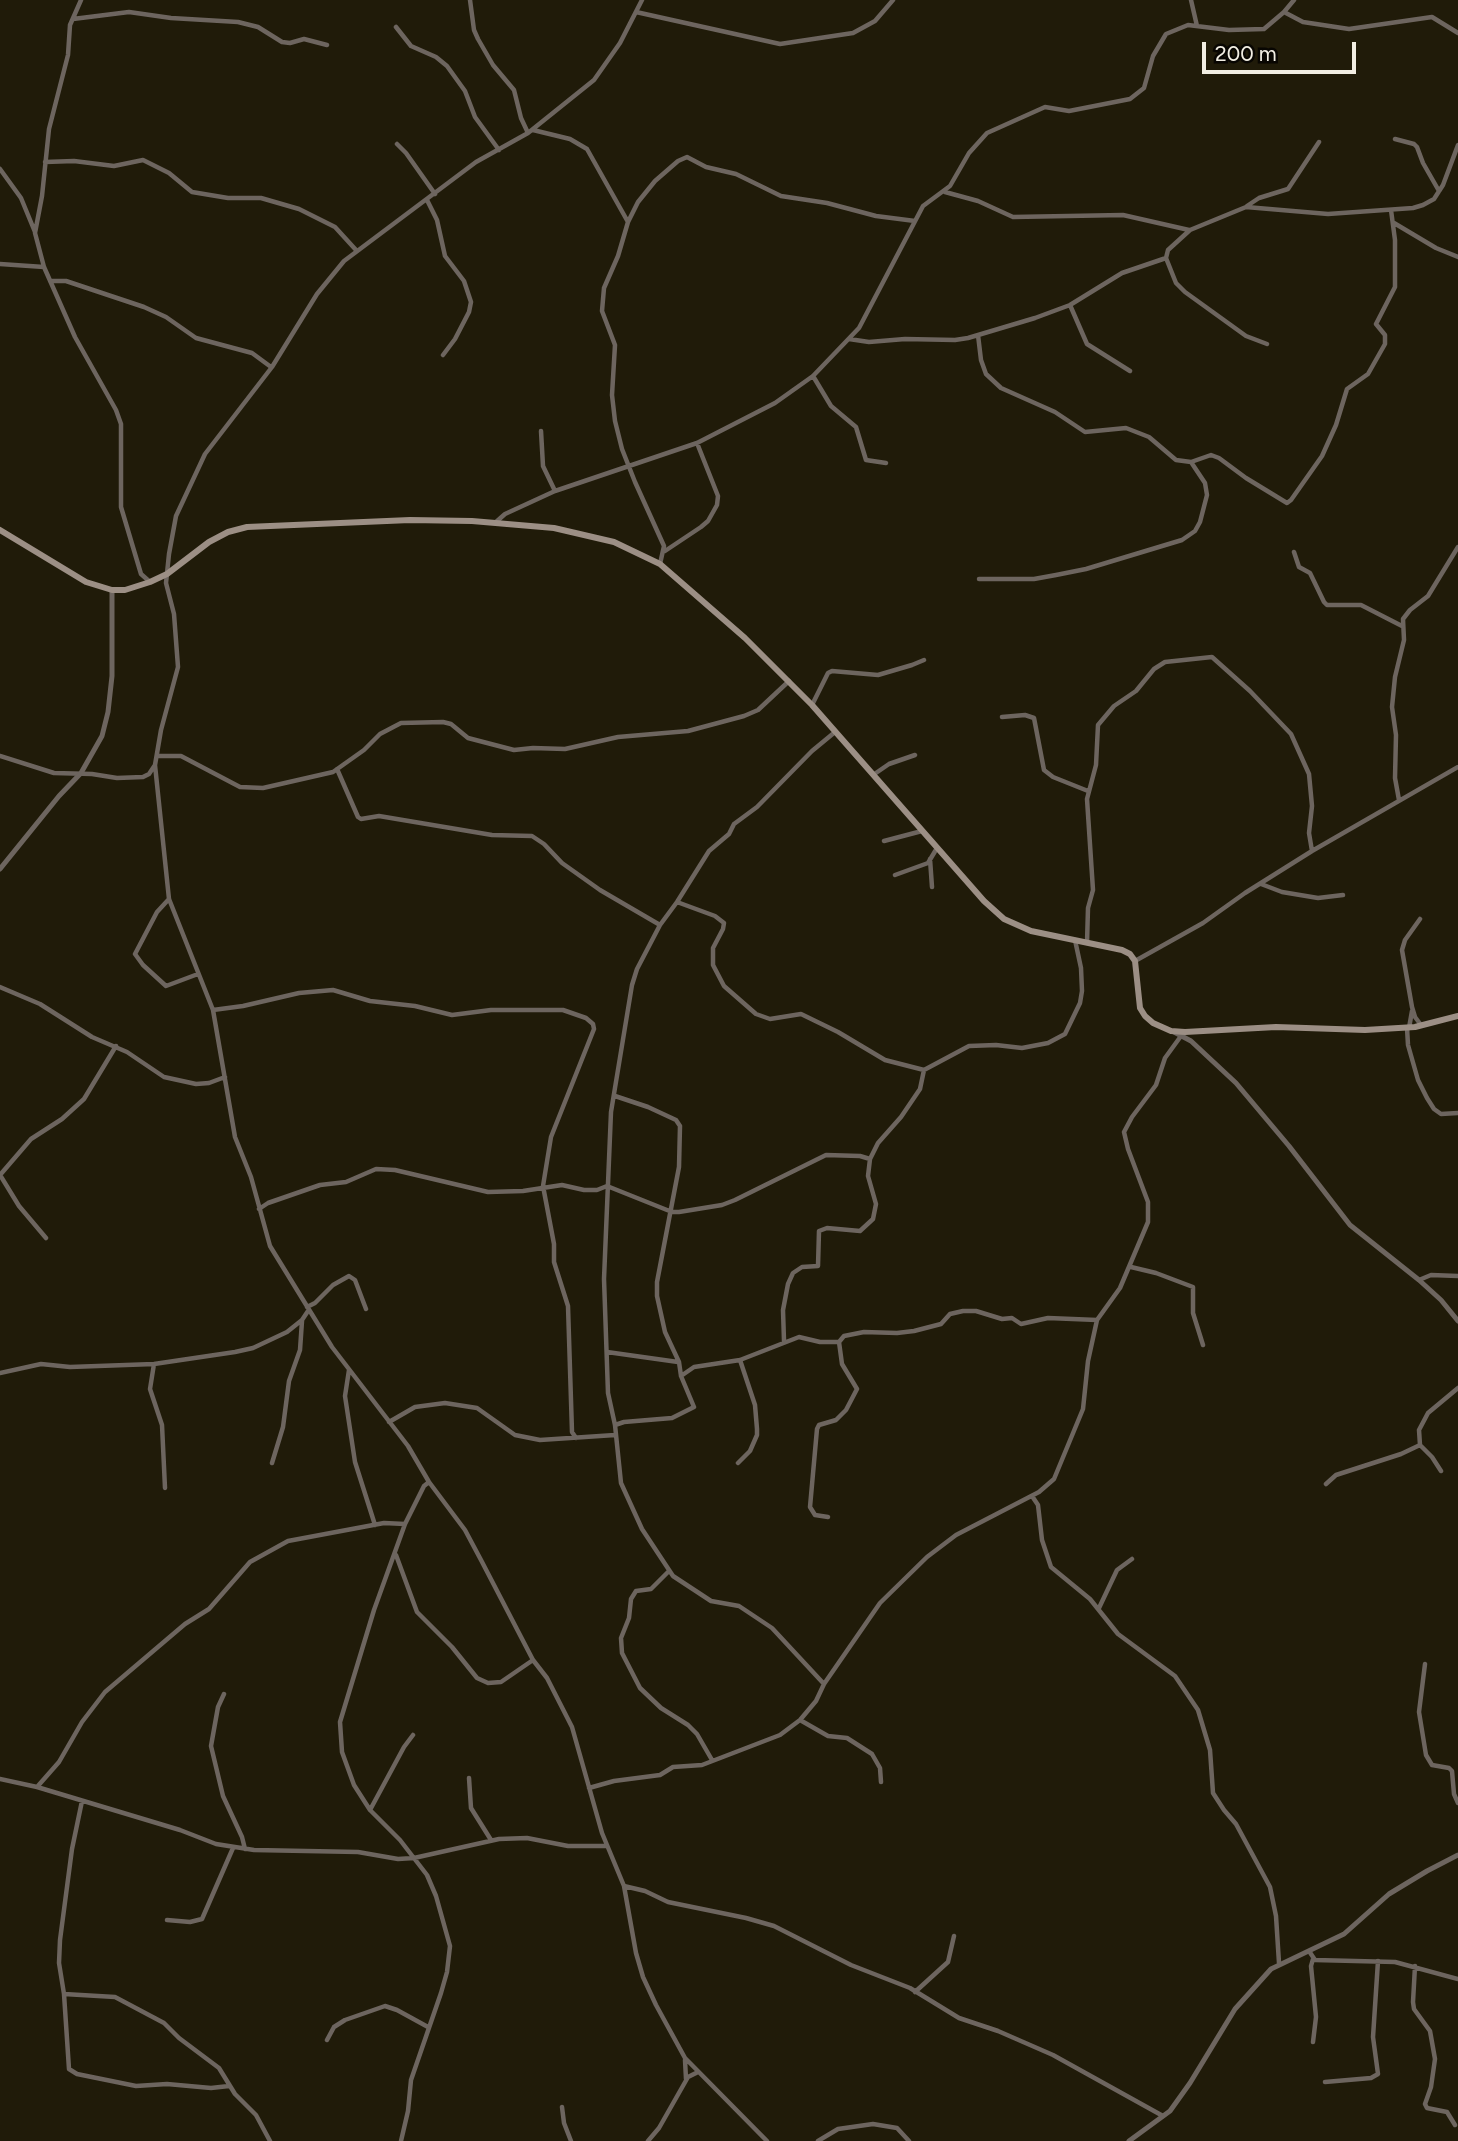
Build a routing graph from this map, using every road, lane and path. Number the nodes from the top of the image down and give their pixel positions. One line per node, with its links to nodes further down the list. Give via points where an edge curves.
1 (81, 0): 9 (street)
2 (470, 0): 14 (street, via 478,39 514,90 521,118)
3 (642, 0): 7 (street)
4 (893, 0): 7 (street, via 875,21 853,33 780,44)
5 (1191, 0): 10 (street)
6 (1294, 0): 8 (street)
7 (636, 12): 14 (street, via 594,80)
8 (1284, 12): 10 (street, via 1255,31); 12 (street, via 1303,22 1349,29 1432,17)
9 (73, 19): 13 (street, via 129,12 238,22 258,27 282,42 304,39); 20 (street)
10 (1197, 26): 22 (street, via 1166,34 1144,88 1130,99 1069,111 1045,107 987,133)
11 (396, 27): 19 (street, via 411,46 447,66)
12 (1458, 33)
13 (327, 45)
14 (531, 132): 19 (street); 29 (street, via 570,139 587,149)
15 (1395, 139): 23 (street, via 1417,147)
16 (1319, 142): 26 (street, via 1288,189)
17 (397, 144): 24 (street)
18 (1458, 145): 23 (street)
19 (499, 150): 24 (street)
20 (45, 162): 32 (street); 33 (street, via 114,166 143,160 192,192 261,198 299,209 335,227)
21 (0, 169): 32 (street, via 20,198)
22 (945, 192): 28 (street, via 923,206); 31 (street, via 1013,217 1123,215)
23 (1439, 192): 27 (street, via 1423,205)
24 (435, 194): 25 (street)
25 (427, 200): 33 (street); 43 (street, via 445,256 464,281 471,302)
26 (1246, 207): 27 (street, via 1328,214); 31 (street)
27 (1391, 210): 30 (street)
28 (915, 221): 29 (street, via 781,196 687,157 648,188); 41 (street, via 859,328)
29 (628, 222): 51 (street, via 602,301 603,318 615,345 613,409)
30 (1394, 222): 34 (street); 49 (street, via 1395,287 1376,324 1385,335 1385,344 1368,374 1347,389 1327,448 1291,500 1283,502 1219,457)
31 (1190, 230): 35 (street, via 1168,250)
32 (35, 233): 37 (street)
33 (356, 250): 44 (street, via 317,294)
34 (1458, 257)
35 (1166, 258): 39 (street, via 1114,277); 42 (street, via 1185,292 1246,336)
36 (0, 264): 37 (street)
37 (44, 267): 38 (street)
38 (50, 281): 44 (street, via 66,281 144,307 197,338 252,353); 61 (street, via 121,424 121,507 141,574)
39 (1070, 305): 40 (street); 45 (street, via 1087,344)
40 (978, 335): 41 (street, via 943,340); 49 (street, via 986,374 1001,388 1055,412 1085,432 1139,432 1176,460)
41 (848, 339): 46 (street)
42 (1267, 344)
43 (443, 355)
44 (272, 367): 59 (street, via 205,454 189,485 176,516)
45 (1130, 371)
46 (813, 376): 48 (street, via 775,403); 50 (street, via 831,406 856,427 866,460)
47 (541, 430): 52 (street, via 543,466)
48 (697, 443): 51 (street); 56 (street, via 718,496 717,505 708,521)
49 (1191, 462): 60 (street, via 1207,495 1195,531 1182,540 1056,575)
50 (887, 463)
51 (629, 466): 52 (street); 56 (street)
52 (555, 491): 53 (street, via 505,514)
53 (496, 523): 58 (main road, via 581,533 614,542); 59 (main road, via 410,520 247,527 209,542)
54 (0, 530): 62 (main road, via 86,582)
55 (1458, 547): 63 (street, via 1428,596 1406,614)
56 (664, 551): 58 (street)
57 (1294, 552): 63 (street, via 1299,567 1310,573 1328,605 1361,605)
58 (660, 564): 65 (main road)
59 (167, 574): 61 (main road); 70 (street, via 178,667)
60 (979, 579)
61 (150, 582): 62 (main road)
62 (112, 590): 75 (street, via 114,647 108,712 102,736)
63 (1402, 626): 78 (street, via 1404,640 1392,707)
64 (923, 660): 66 (street, via 878,675 832,671)
65 (789, 681): 66 (main road); 74 (street, via 758,710 744,716 688,731 618,737 565,749 514,750 468,738 443,722 401,723)
66 (812, 705): 68 (main road)
67 (1002, 717): 77 (street, via 1031,716 1044,771)
68 (835, 732): 76 (main road); 90 (street, via 734,824 709,852)
69 (915, 755): 76 (street)
70 (157, 756): 72 (street); 74 (street, via 181,756 251,789)
71 (0, 757): 75 (street, via 54,773)
72 (155, 765): 75 (street, via 143,777); 89 (street)
73 (1458, 767): 78 (street)
74 (337, 769): 92 (street, via 358,817 532,836 600,890)
75 (81, 773): 84 (street)
76 (873, 775): 79 (main road)
77 (1088, 791): 82 (street, via 1101,718 1136,691 1160,664 1212,657 1294,739 1311,786); 94 (street, via 1093,890)
78 (1399, 800): 82 (street)
79 (922, 831): 80 (street); 81 (main road)
80 (884, 841)
81 (937, 848): 83 (street); 93 (main road, via 1004,919 1031,931)
82 (1312, 851): 86 (street)
83 (930, 859): 85 (street); 87 (street)
84 (0, 869)
85 (895, 875)
86 (1260, 883): 88 (street, via 1275,891 1318,898); 95 (street, via 1203,923)
87 (932, 887)
88 (1343, 895)
89 (169, 899): 96 (street); 96 (street, via 149,924 135,949 136,957 166,986)
90 (677, 902): 92 (street); 106 (street, via 724,923 713,948 713,965 724,986 756,1014 770,1019 801,1014 885,1060)
91 (1420, 919): 98 (street, via 1402,950)
92 (660, 925): 108 (street, via 632,985)
93 (1075, 940): 94 (main road); 106 (street, via 1082,991 1065,1034 1022,1048 969,1046)
94 (1087, 943): 95 (main road, via 1122,950)
95 (1135, 961): 103 (main road, via 1140,1008 1153,1023)
96 (198, 974): 99 (street)
97 (0, 987): 105 (street)
98 (1412, 1007): 101 (street); 102 (street)
99 (213, 1010): 107 (street); 112 (street, via 333,990 370,1002 405,1004 452,1015 552,1009 586,1018 594,1029 551,1138)
100 (1458, 1016): 101 (main road)
101 (1421, 1026): 102 (main road)
102 (1408, 1028): 103 (main road); 109 (street, via 1408,1045 1427,1098 1441,1114)
103 (1171, 1031): 104 (street)
104 (1181, 1036): 117 (street, via 1125,1132 1149,1211); 119 (street, via 1236,1083 1350,1225)
105 (116, 1046): 107 (street, via 174,1080 196,1084); 111 (street, via 83,1099 31,1139)
106 (924, 1070): 110 (street, via 920,1089)
107 (225, 1077): 114 (street, via 235,1137)
108 (615, 1096): 113 (street); 115 (street, via 679,1123 679,1167)
109 (1458, 1113)
110 (870, 1159): 115 (street, via 825,1155 736,1200); 125 (street, via 868,1176 876,1204 873,1219 860,1231 819,1231 818,1266 802,1267 788,1284)
111 (0, 1175): 116 (street)
112 (543, 1186): 113 (street, via 584,1190); 114 (street, via 488,1192 376,1169); 139 (street, via 554,1262 568,1306 572,1432)
113 (607, 1186): 115 (street); 128 (street)
114 (259, 1209): 120 (street, via 270,1246)
115 (671, 1212): 130 (street, via 657,1296 665,1332)
116 (46, 1238)
117 (1130, 1267): 123 (street); 127 (street, via 1193,1287 1193,1312)
118 (1458, 1276): 119 (street, via 1431,1275)
119 (1419, 1280): 124 (street)
120 (307, 1309): 121 (street, via 349,1276 355,1280); 122 (street); 132 (street)
121 (366, 1309)
122 (302, 1320): 131 (street, via 253,1348); 141 (street, via 300,1350)
123 (1097, 1320): 126 (street, via 1048,1318 1021,1324 1012,1318 963,1311 950,1314 941,1324 897,1333 864,1332 844,1336); 147 (street, via 1076,1429 1054,1479)
124 (1458, 1321)
125 (784, 1341): 126 (street, via 799,1337); 129 (street)
126 (839, 1342): 148 (street, via 842,1364 858,1389 836,1420 817,1429 810,1507 816,1515)
127 (1203, 1345)
128 (607, 1352): 130 (street); 137 (street)
129 (740, 1360): 134 (street, via 701,1365); 142 (street, via 755,1405 757,1429 750,1451)
130 (679, 1362): 134 (street)
131 (154, 1364): 133 (street, via 41,1364); 146 (street, via 150,1389 163,1433)
132 (349, 1370): 136 (street); 150 (street, via 345,1396 355,1462)
133 (0, 1373)
134 (681, 1376): 137 (street, via 694,1408 672,1418)
135 (1458, 1388): 140 (street, via 1428,1413 1419,1430)
136 (389, 1422): 139 (street, via 415,1407 445,1403 477,1408 522,1437); 144 (street)
137 (615, 1425): 138 (street)
138 (615, 1435): 139 (street); 153 (street, via 624,1491)
139 (576, 1438)
140 (1420, 1445): 143 (street); 145 (street, via 1336,1475)
141 (272, 1463)
142 (738, 1463)
143 (1441, 1471)
144 (429, 1482): 149 (street); 155 (street, via 465,1531)
145 (1326, 1485)
146 (165, 1488)
147 (1032, 1496): 154 (street, via 1048,1561); 157 (street, via 970,1527 927,1557 873,1613)
148 (828, 1517)
149 (405, 1524): 150 (street); 151 (street)
150 (375, 1525): 165 (street, via 288,1541 250,1562 209,1609 105,1692)
151 (396, 1555): 155 (street, via 417,1612 477,1678 501,1682); 169 (street, via 340,1722 347,1768)
152 (1132, 1559): 154 (street, via 1116,1570)
153 (669, 1571): 157 (street, via 711,1601 739,1606 772,1628); 161 (street, via 651,1589 636,1591 621,1638 622,1653 640,1688 697,1734)
154 (1099, 1608): 182 (street, via 1118,1634 1175,1676 1198,1710 1210,1750 1213,1793 1270,1886)
155 (533, 1660): 166 (street, via 572,1727)
156 (1426, 1664): 168 (street, via 1419,1712 1426,1755 1432,1765 1452,1771)
157 (824, 1684): 159 (street)
158 (224, 1694): 173 (street, via 211,1746 223,1796)
159 (800, 1720): 161 (street, via 780,1735); 164 (street, via 828,1736 847,1738 872,1754)
160 (413, 1735): 169 (street)
161 (712, 1760): 166 (street)
162 (469, 1778): 170 (street, via 471,1808)
163 (0, 1779): 165 (street)
164 (881, 1782)
165 (37, 1787): 167 (street)
166 (589, 1788): 171 (street)
167 (82, 1801): 172 (street); 186 (street, via 62,1914)
168 (1458, 1803)
169 (370, 1810): 175 (street)
170 (491, 1840): 171 (street, via 527,1838 558,1845); 175 (street)
171 (607, 1846): 176 (street)
172 (233, 1847): 173 (street); 177 (street, via 202,1919)
173 (245, 1849): 175 (street)
174 (1458, 1855): 179 (street, via 1389,1894 1344,1934)
175 (414, 1858): 187 (street, via 431,1884 450,1945 447,1972)
176 (624, 1886): 185 (street, via 668,1902 774,1926); 190 (street, via 643,1977)
177 (167, 1920)
178 (954, 1936): 185 (street, via 948,1962)
179 (1309, 1951): 180 (street); 182 (street)
180 (1312, 1959): 181 (street); 189 (street)
181 (1378, 1961): 183 (street); 192 (street, via 1373,2037 1378,2074)
182 (1279, 1963): 196 (street, via 1236,2009)
183 (1415, 1966): 184 (street); 197 (street, via 1414,2009 1430,2031 1435,2059 1425,2104 1447,2112)
184 (1458, 1979)
185 (915, 1992): 196 (street, via 959,2018 1053,2055)
186 (64, 1994): 194 (street, via 115,1997 155,2017 212,2061); 194 (street, via 73,2073 136,2086)
187 (428, 2028): 188 (street, via 385,2006 345,2020); 199 (street, via 411,2080)
188 (327, 2040)
189 (1313, 2042)
190 (685, 2058): 191 (street); 193 (street)
191 (698, 2072): 193 (street); 202 (street)
192 (1325, 2082)
193 (684, 2083): 201 (street)
194 (229, 2086): 198 (street, via 256,2115)
195 (562, 2107): 200 (street)
196 (1163, 2117): 205 (street)
197 (1455, 2125)
198 (270, 2141)
199 (401, 2141)
200 (571, 2141)
201 (648, 2141)
202 (767, 2141)
203 (818, 2141): 204 (street, via 838,2129 873,2124 897,2127)
204 (909, 2141)
205 (1129, 2141)

